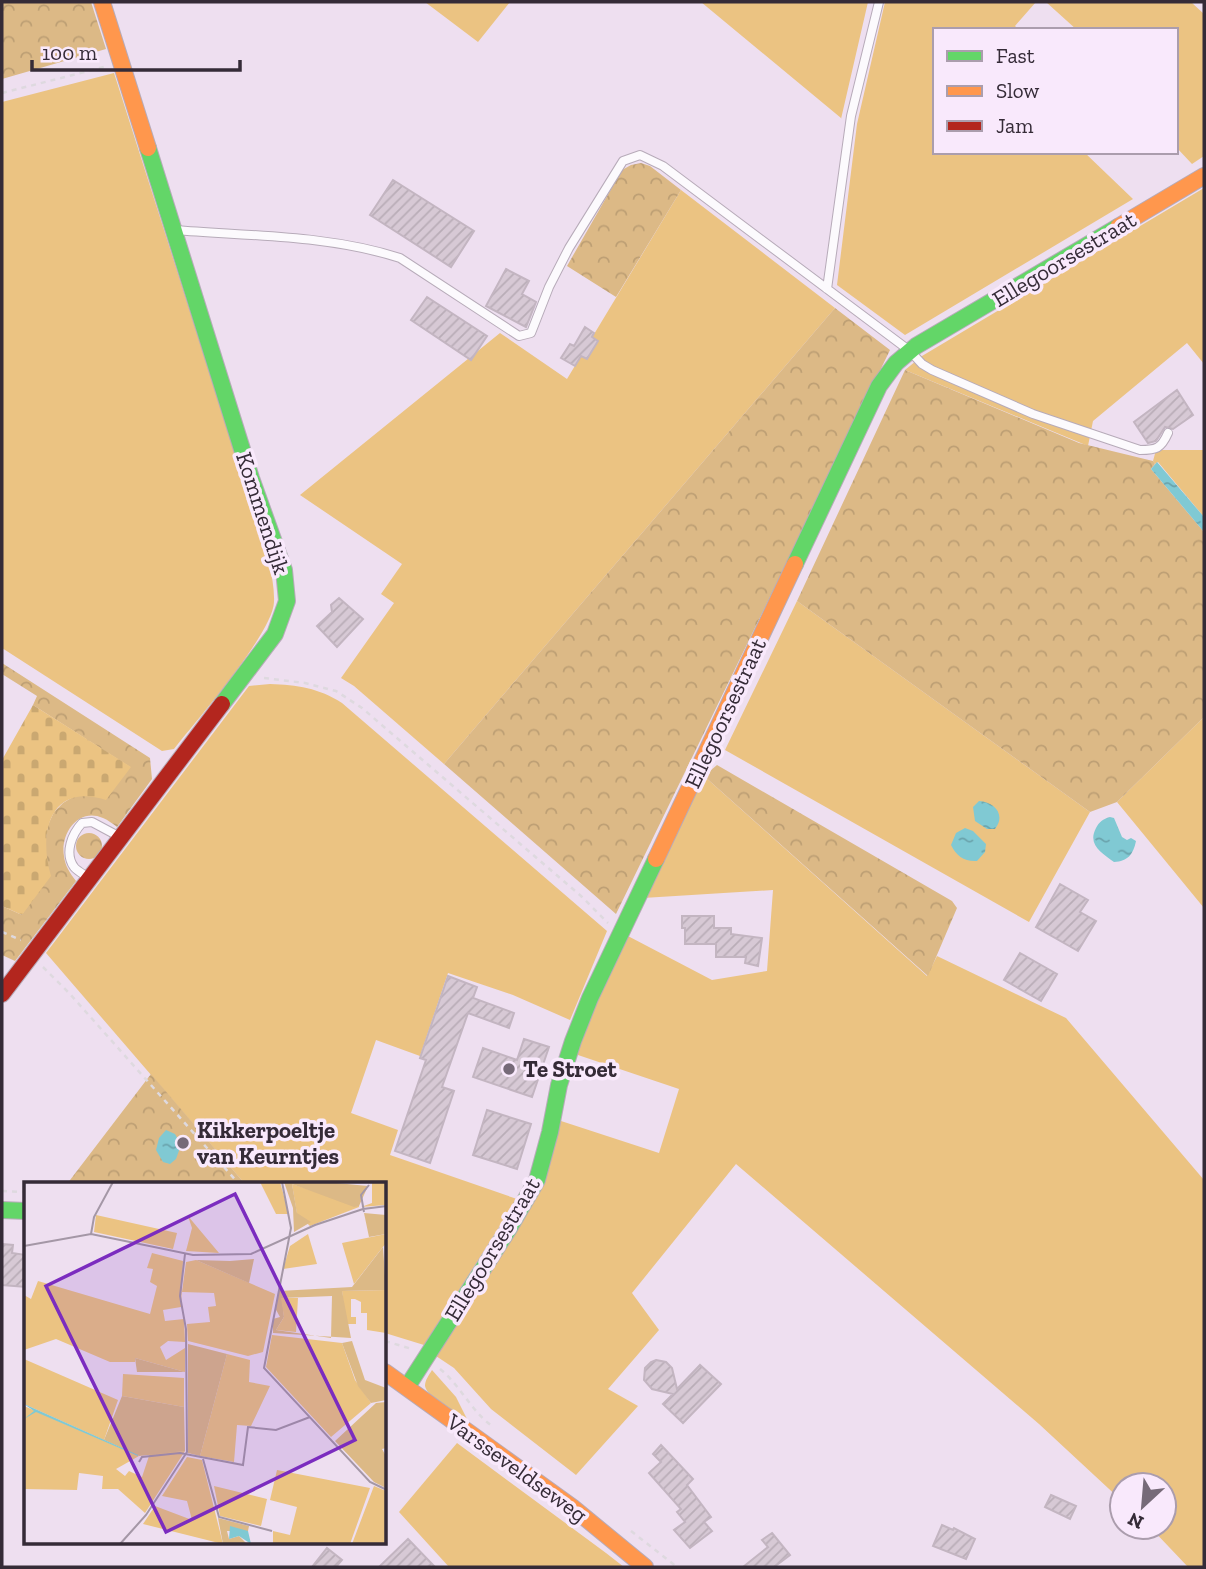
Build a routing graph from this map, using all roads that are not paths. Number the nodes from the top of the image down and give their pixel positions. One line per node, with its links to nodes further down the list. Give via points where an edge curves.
1 (102, 2): 4 (street, Kommendijk)
2 (879, 2): 5 (lane, via 851,116)
3 (1204, 176): 6 (street, Ellegoorsestraat)
4 (172, 230): 5 (lane, via 379,251 400,258 519,336 531,333 569,248 623,161 640,155 663,166); 8 (street, Kommendijk, via 284,570 287,601 275,634)
5 (827, 289): 6 (lane)
6 (910, 351): 7 (lane, via 922,364 1033,414 1140,450 1156,450); 14 (street, Ellegoorsestraat, via 878,386 620,935 573,1041 537,1180)
7 (1168, 433)
8 (120, 837): 9 (street, Kommendijk); 9 (lane, via 92,822 75,830 68,851 74,866)
9 (89, 878): 10 (street, Kommendijk)
10 (2, 994)
11 (2, 1210): 12 (street)
12 (24, 1211)
13 (387, 1373): 14 (street, Varsseveldseweg)
14 (407, 1387): 15 (street, Varsseveldseweg, via 572,1507)
15 (645, 1567)

